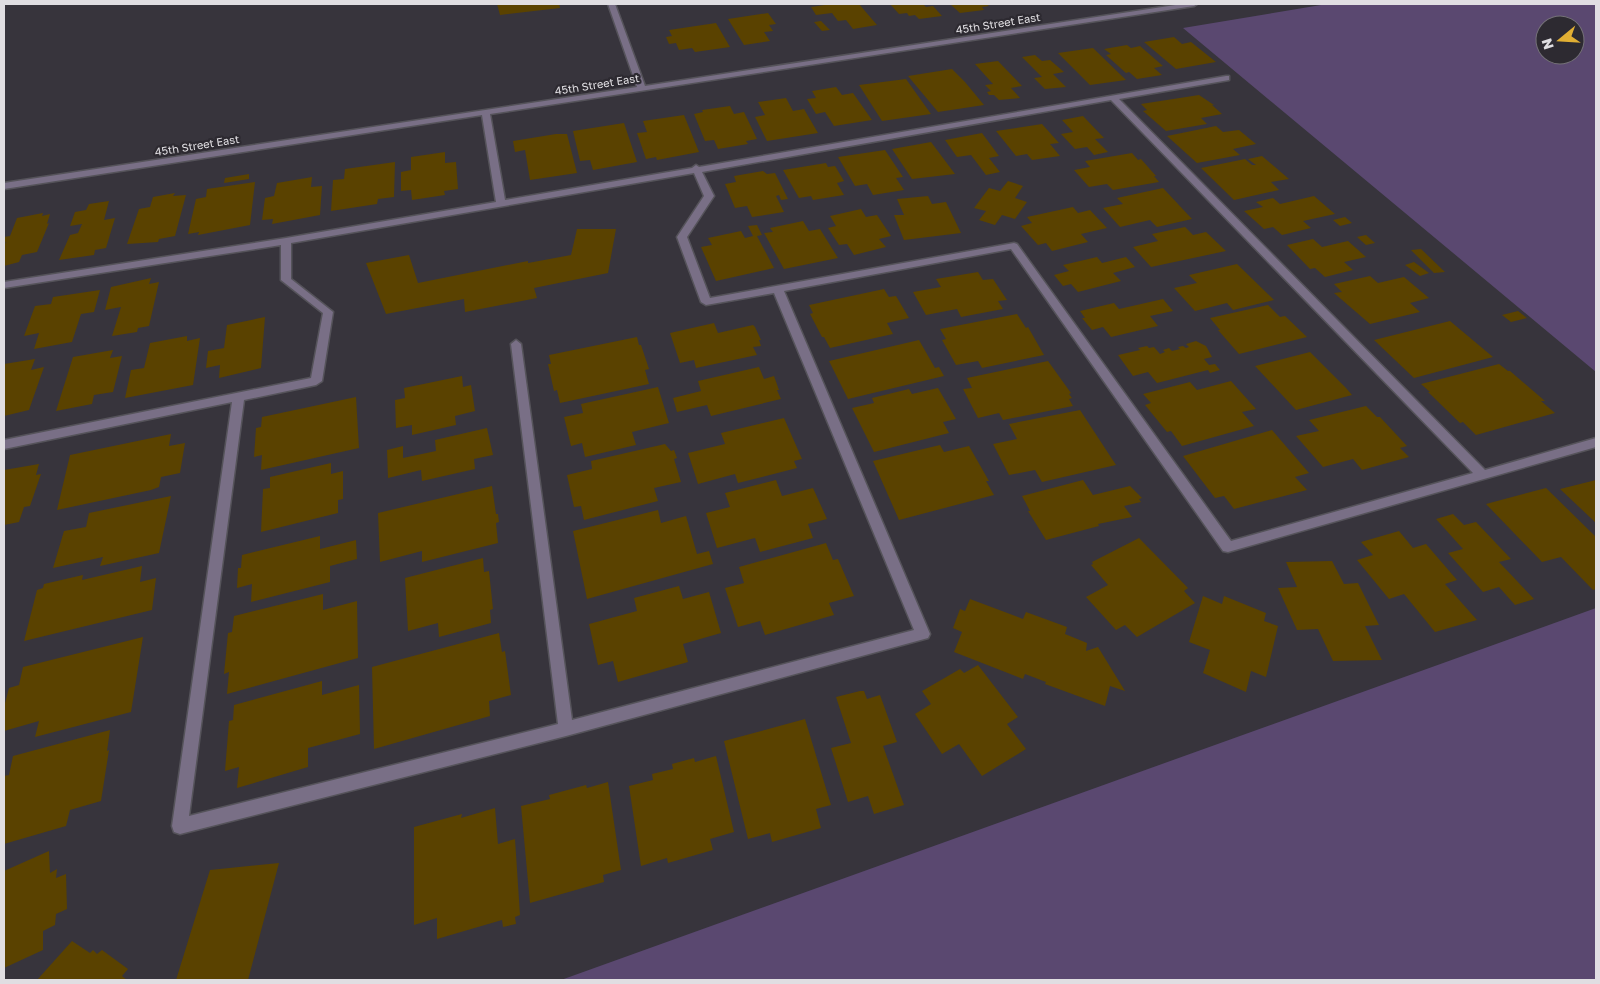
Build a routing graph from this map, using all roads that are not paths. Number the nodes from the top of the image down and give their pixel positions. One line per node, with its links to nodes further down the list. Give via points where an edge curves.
1 (611, 4): 4 (street)
2 (1194, 4): 4 (street, 45th Street East)
3 (1226, 78): 5 (street)
4 (642, 89): 6 (street, 45th Street East)
5 (1113, 98): 7 (street); 17 (street)
6 (486, 112): 8 (street, 45th Street East); 9 (street)
7 (696, 168): 9 (street); 12 (street, via 709,196 682,238 706,302)
8 (4, 186)
9 (501, 203): 10 (street)
10 (286, 241): 11 (street); 14 (street, via 286,280 328,312 316,381)
11 (4, 285)
12 (778, 289): 17 (street, via 1014,246 1228,547); 18 (street, via 923,634)
13 (516, 344): 18 (street)
14 (239, 396): 16 (street); 18 (street, via 180,826)
15 (1596, 443): 17 (street)
16 (4, 444)
17 (1484, 476)
18 (566, 729)

